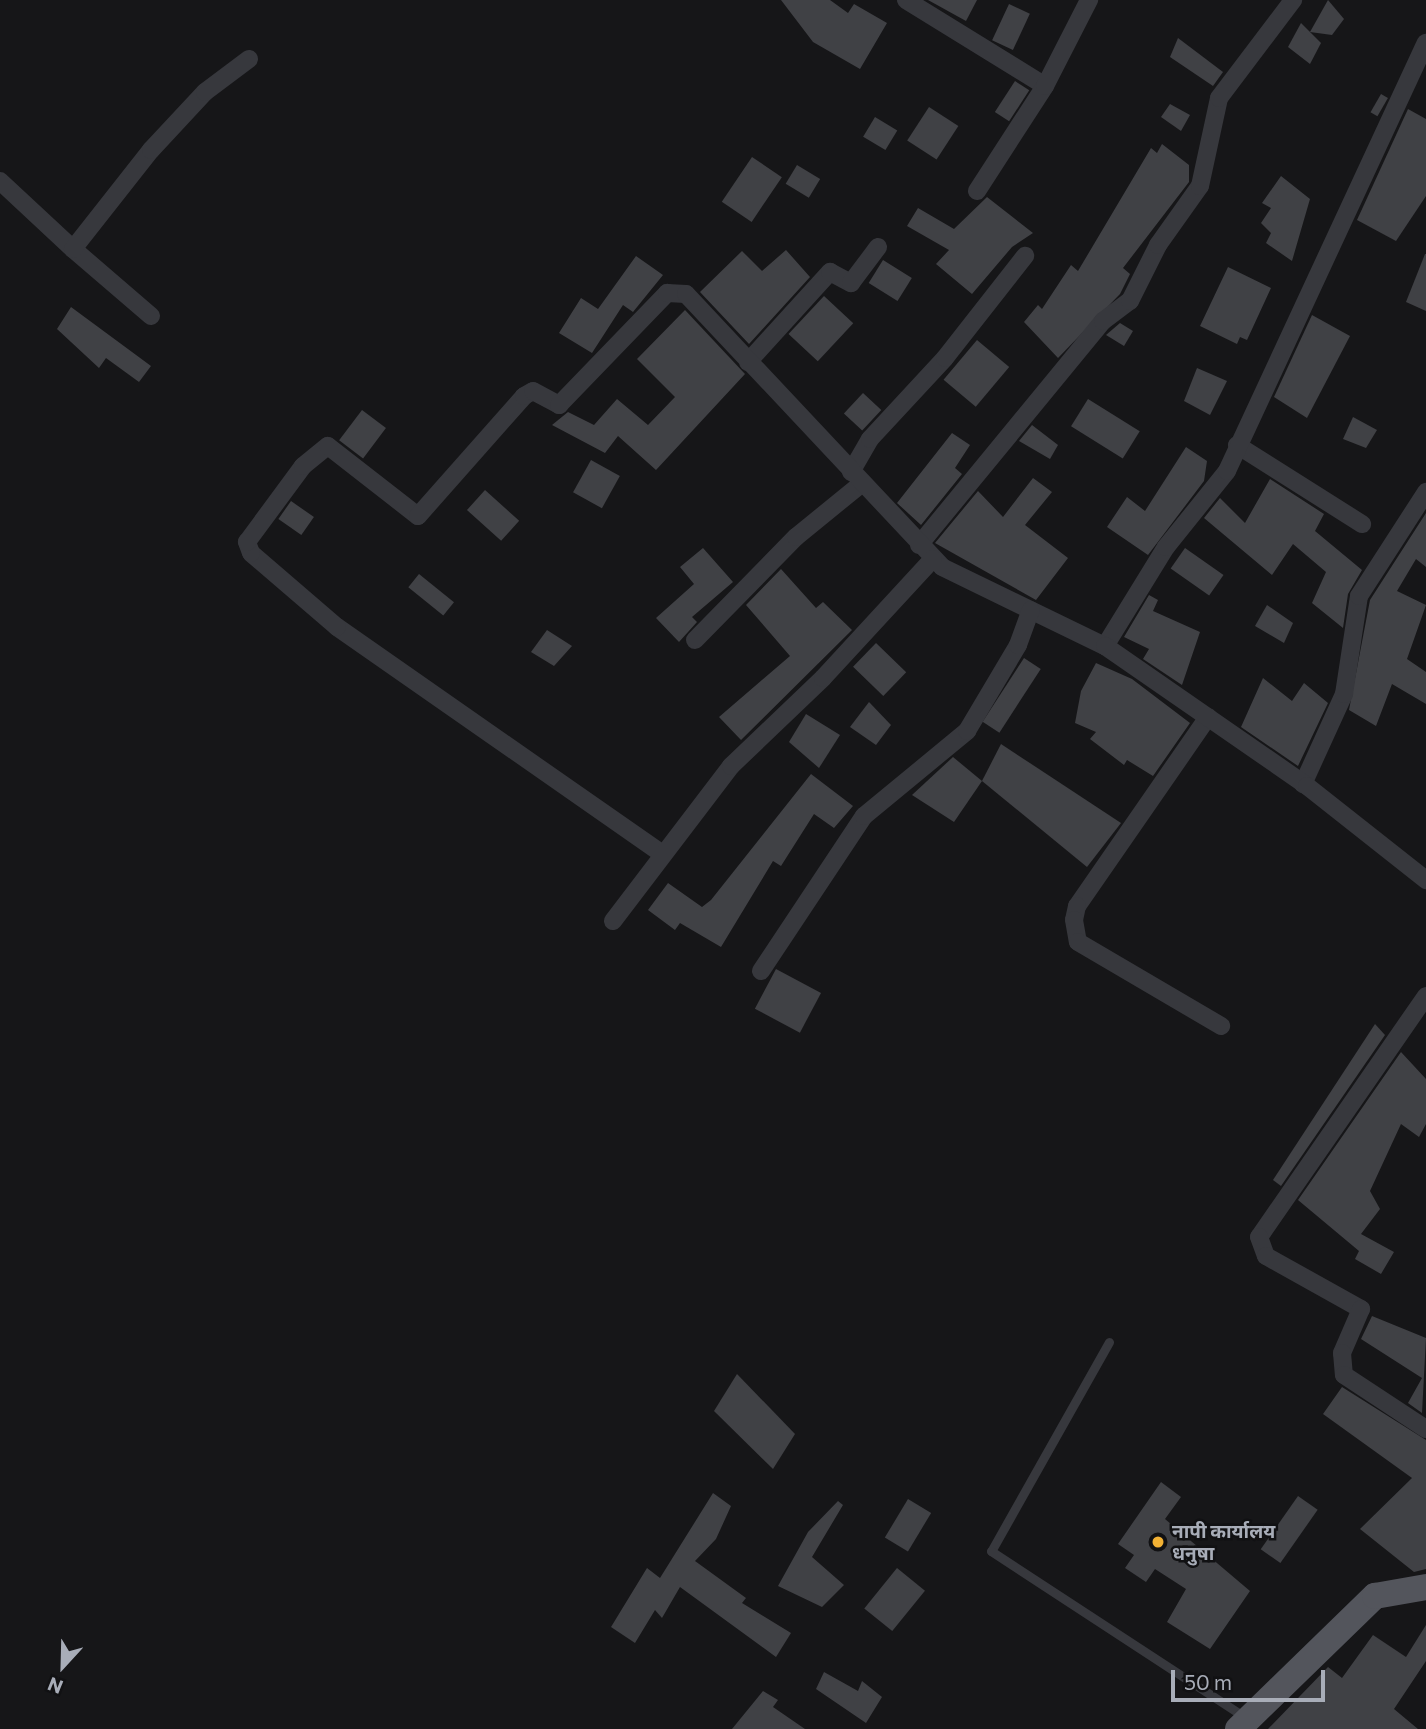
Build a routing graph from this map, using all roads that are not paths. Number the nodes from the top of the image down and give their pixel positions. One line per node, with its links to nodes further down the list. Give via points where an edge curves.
1 (906, 0): 6 (street)
2 (1089, 0): 6 (street)
3 (1293, 0): 18 (street, via 1219,98 1200,186 1158,245 1130,302 1103,321)
4 (1426, 43): 14 (street)
5 (249, 59): 10 (street, via 169,131)
6 (1045, 86): 8 (street)
7 (0, 181): 10 (street)
8 (977, 191)
9 (878, 247): 13 (street, via 851,283 830,272)
10 (73, 248): 12 (street)
11 (1025, 256): 15 (street, via 919,389 870,439)
12 (151, 316)
13 (748, 362): 15 (street); 25 (street, via 687,294 667,293 559,405 533,391 524,396 418,516 328,446 303,466 247,542 251,553 337,627)
14 (1237, 445): 17 (street); 22 (street, via 1227,471 1166,547)
15 (856, 478): 18 (street); 21 (street)
16 (1423, 504): 24 (street, via 1359,596 1344,694)
17 (1362, 524)
18 (919, 545): 19 (street)
19 (933, 559): 20 (street, via 968,583); 25 (street, via 823,678 731,766)
20 (1031, 610): 22 (street); 28 (street, via 1018,645 967,731 863,816)
21 (695, 640)
22 (1105, 646): 23 (street)
23 (1208, 717): 24 (street); 30 (street, via 1077,906 1074,920 1078,942)
24 (1303, 784): 26 (street)
25 (661, 853): 27 (street)
26 (1426, 880)
27 (613, 921)
28 (761, 971)
29 (1426, 996): 32 (street, via 1259,1237 1266,1256 1361,1309 1342,1353 1344,1375)
30 (1221, 1026)
31 (1110, 1342): 34 (lane, via 991,1551)
32 (1426, 1429)
33 (1425, 1586): 34 (main road, via 1375,1596)
34 (1243, 1724)

